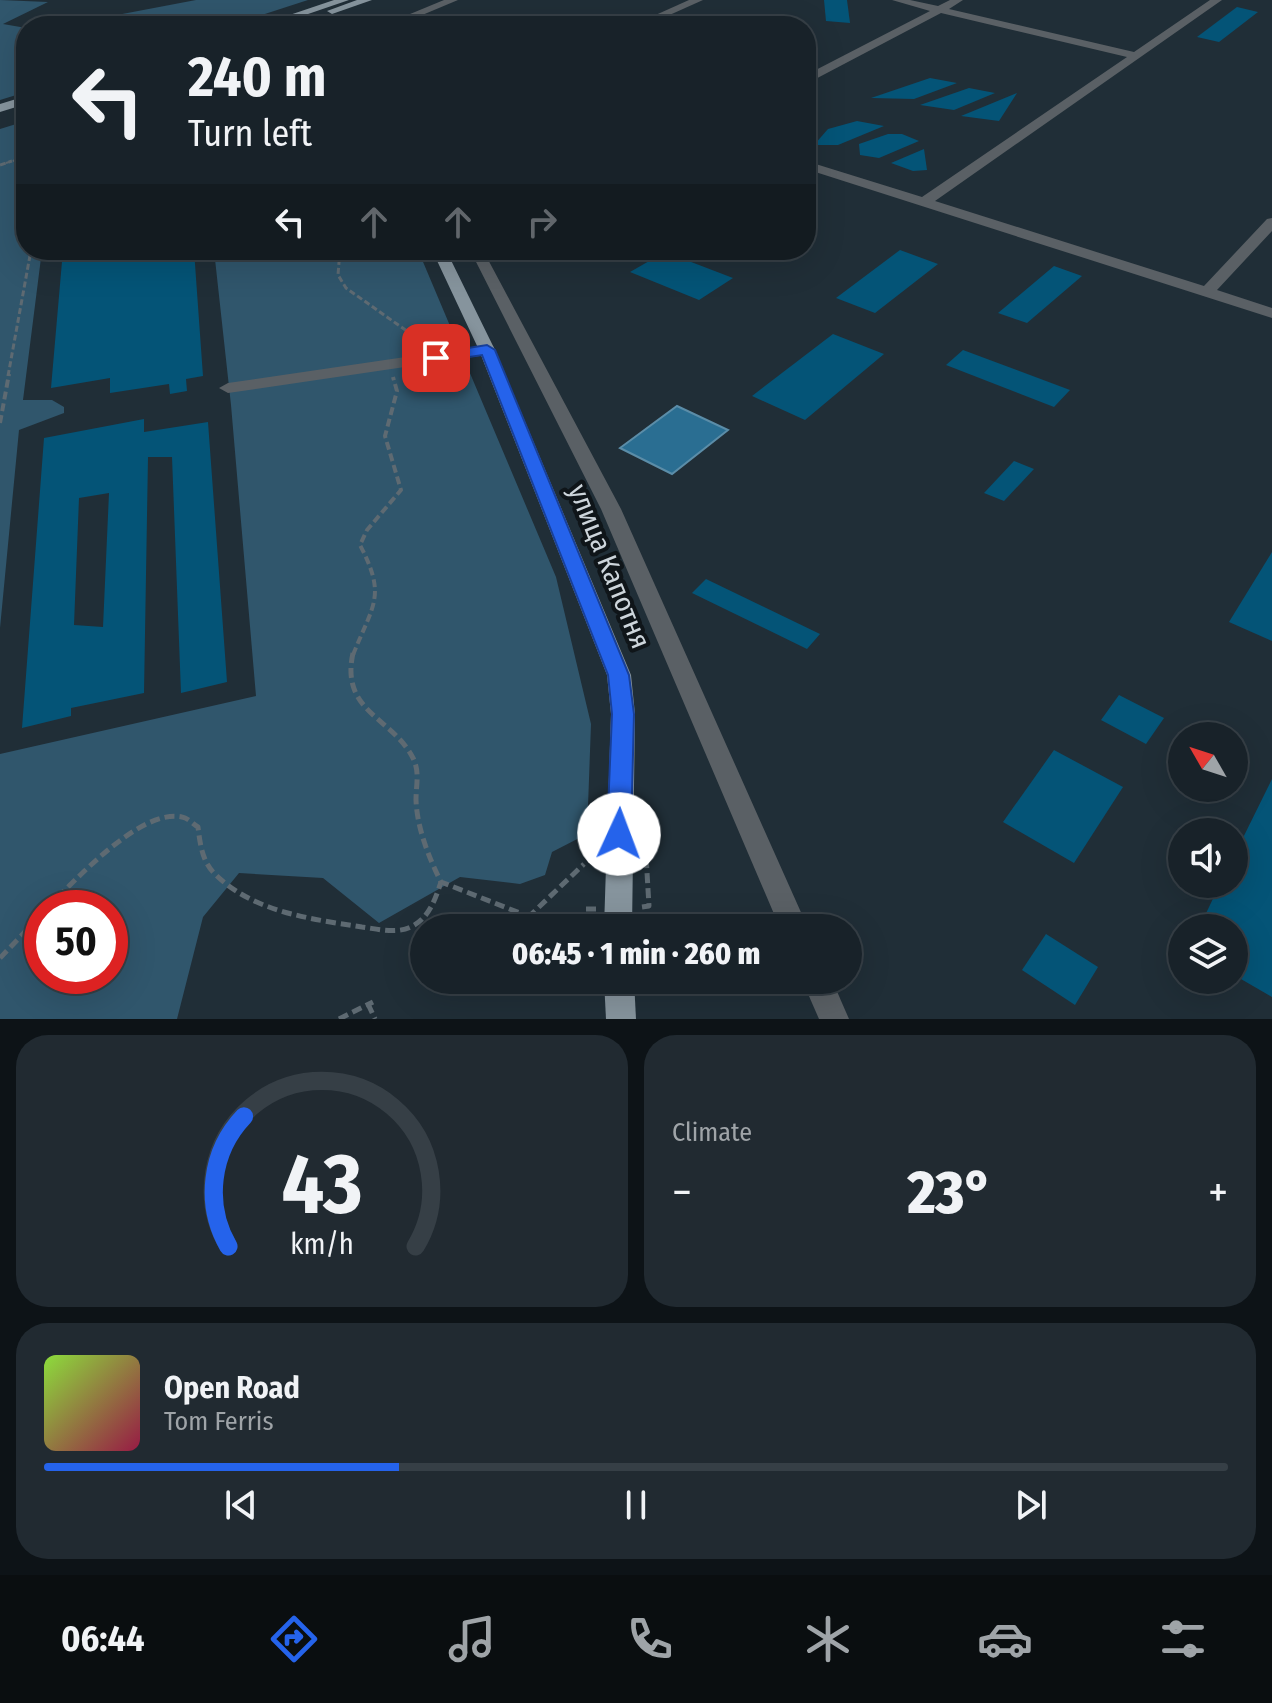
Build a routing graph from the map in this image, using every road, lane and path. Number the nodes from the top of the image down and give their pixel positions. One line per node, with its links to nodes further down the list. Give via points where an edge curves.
1 (344, 0): 9 (main road)
2 (367, 0): 10 (main road)
3 (453, 0): 11 (lane)
4 (698, 0): 12 (lane)
5 (897, 0): 8 (lane)
6 (958, 0): 8 (lane)
7 (1217, 0): 13 (lane)
8 (939, 10): 13 (lane); 14 (lane)
9 (294, 16)
10 (318, 16)
11 (412, 16)
12 (660, 16)
13 (1137, 56): 16 (lane)
14 (816, 75)
15 (816, 168): 16 (lane)
16 (925, 202): 22 (lane)
17 (1272, 222): 22 (lane)
18 (29, 260): 28 (path)
19 (339, 260): 25 (path, via 338,275 346,288 425,343)
20 (444, 260): 24 (main road, улица Капотня)
21 (482, 260): 35 (lane, via 611,509)
22 (1207, 292): 23 (lane)
23 (1272, 313)
24 (487, 350): 25 (lane); 34 (main road, улица Капотня, via 619,675 623,714)
25 (436, 358): 26 (lane)
26 (390, 364): 27 (lane); 30 (path, via 397,391 385,436 401,490 362,535 360,545 378,591 352,656 352,684 364,709 413,758 416,802 429,858)
27 (228, 388)
28 (0, 423)
29 (584, 864): 33 (path)
30 (441, 882): 31 (path, via 433,906 409,928 392,931 313,920 236,890 212,871 200,848 198,827 184,817 170,817 130,834); 32 (path)
31 (67, 890)
32 (522, 914)
33 (533, 914)
34 (618, 914)
35 (788, 914)
36 (24, 933): 37 (path)
37 (0, 958)
38 (620, 994): 42 (main road)
39 (823, 994): 43 (lane)
40 (339, 1019): 41 (path, via 370,1003)
41 (375, 1019)
42 (621, 1019)
43 (834, 1019)

